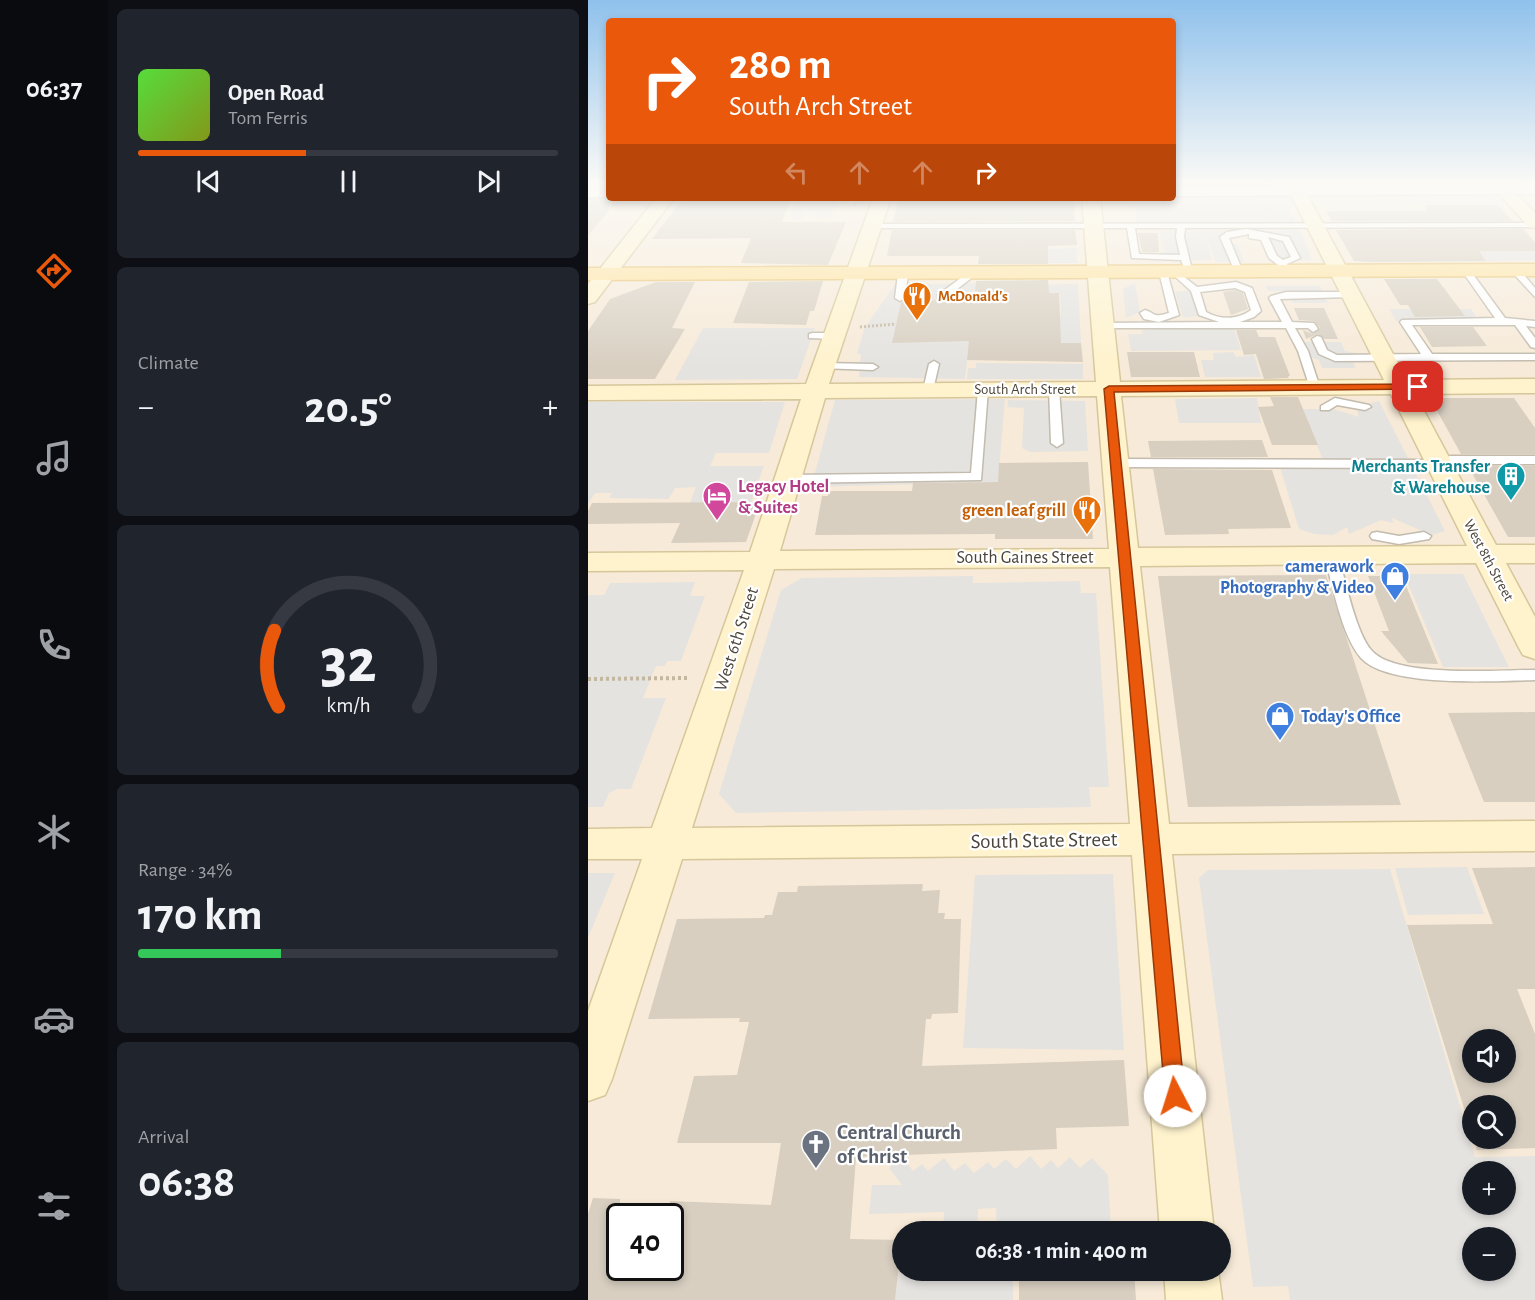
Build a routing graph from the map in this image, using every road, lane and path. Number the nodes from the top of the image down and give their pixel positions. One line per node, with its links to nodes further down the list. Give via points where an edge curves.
1 (623, 246): 19 (street)
2 (866, 246): 15 (street, West 6th Street)
3 (1095, 246): 17 (street)
4 (1132, 246): 12 (lane, via 1135,256)
5 (1179, 246): 12 (lane)
6 (1227, 246): 18 (lane)
7 (1236, 246): 18 (lane, via 1240,258)
8 (1267, 246): 11 (lane)
9 (1290, 246): 11 (lane, via 1296,258)
10 (1326, 246): 13 (street, West 8th Street)
11 (1284, 268): 13 (main road); 18 (main road)
12 (1176, 271): 17 (main road, via 1138,278); 18 (main road); 27 (lane, via 1174,315); 29 (lane)
13 (1339, 271): 14 (main road); 22 (street, West 8th Street)
14 (1466, 271): 21 (main road); 28 (lane)
15 (857, 273): 19 (main road); 20 (main road); 42 (street, West 6th Street, via 824,336)
16 (973, 273): 17 (main road); 20 (main road); 24 (lane)
17 (1098, 273): 34 (street)
18 (1236, 273): 29 (lane, via 1250,290 1256,311 1241,319)
19 (598, 274): 25 (street)
20 (903, 274): 26 (lane)
21 (1528, 277): 23 (lane)
22 (1351, 294): 33 (lane, via 1277,296 1275,302); 38 (street, West 8th Street)
23 (1535, 294)
24 (941, 297)
25 (588, 298)
26 (900, 298)
27 (1150, 319): 29 (lane); 34 (lane)
28 (1502, 321): 31 (lane); 39 (lane, via 1405,322)
29 (1211, 322): 33 (lane)
30 (896, 324): 35 (path)
31 (1519, 324): 32 (lane); 36 (lane)
32 (1535, 324)
33 (1290, 325): 38 (lane, via 1314,331 1323,352 1335,358); 50 (lane)
34 (1103, 326): 46 (street)
35 (856, 327)
36 (1535, 345)
37 (1535, 357): 39 (lane)
38 (1385, 358): 39 (lane); 44 (street, West 8th Street)
39 (1429, 358)
40 (934, 364): 47 (lane)
41 (873, 367): 42 (lane)
42 (819, 379): 47 (street, South Arch Street); 49 (street, South Arch Street); 56 (street, West 6th Street)
43 (1535, 386): 44 (street, South Arch Street)
44 (1400, 387): 50 (street, South Arch Street); 54 (street, West 8th Street)
45 (1054, 389): 46 (street, South Arch Street); 48 (street, South Arch Street); 52 (lane)
46 (1109, 389): 50 (street, South Arch Street); 55 (street)
47 (928, 390): 48 (street, South Arch Street)
48 (983, 390): 56 (lane, via 977,477)
49 (588, 393)
50 (1326, 396): 51 (lane)
51 (1365, 407)
52 (1057, 443)
53 (1535, 460): 54 (lane)
54 (1438, 462): 55 (lane); 59 (street, West 8th Street)
55 (1116, 463): 62 (street)
56 (789, 478): 63 (street, West 6th Street)
57 (1377, 536): 58 (lane)
58 (1409, 544): 59 (street, South Gaines Street); 61 (street, South Gaines Street)
59 (1486, 554): 60 (street, South Gaines Street); 65 (street, West 8th Street)
60 (1535, 554)
61 (1331, 555): 62 (street, South Gaines Street); 66 (lane, via 1368,657 1414,673)
62 (1125, 556): 63 (street, South Gaines Street); 70 (street)
63 (763, 559): 64 (street, South Gaines Street); 72 (street, West 6th Street)
64 (588, 562)
65 (1535, 648)
66 (1535, 675)
67 (688, 678): 68 (path)
68 (588, 679)
69 (1535, 836): 70 (street, South State Street)
70 (1152, 839): 72 (street, South State Street); 74 (street)
71 (588, 844): 72 (street, South State Street)
72 (668, 844): 73 (street, West 6th Street)
73 (588, 1079)
74 (1186, 1221)
75 (1192, 1281): 76 (street)
76 (1194, 1300)

